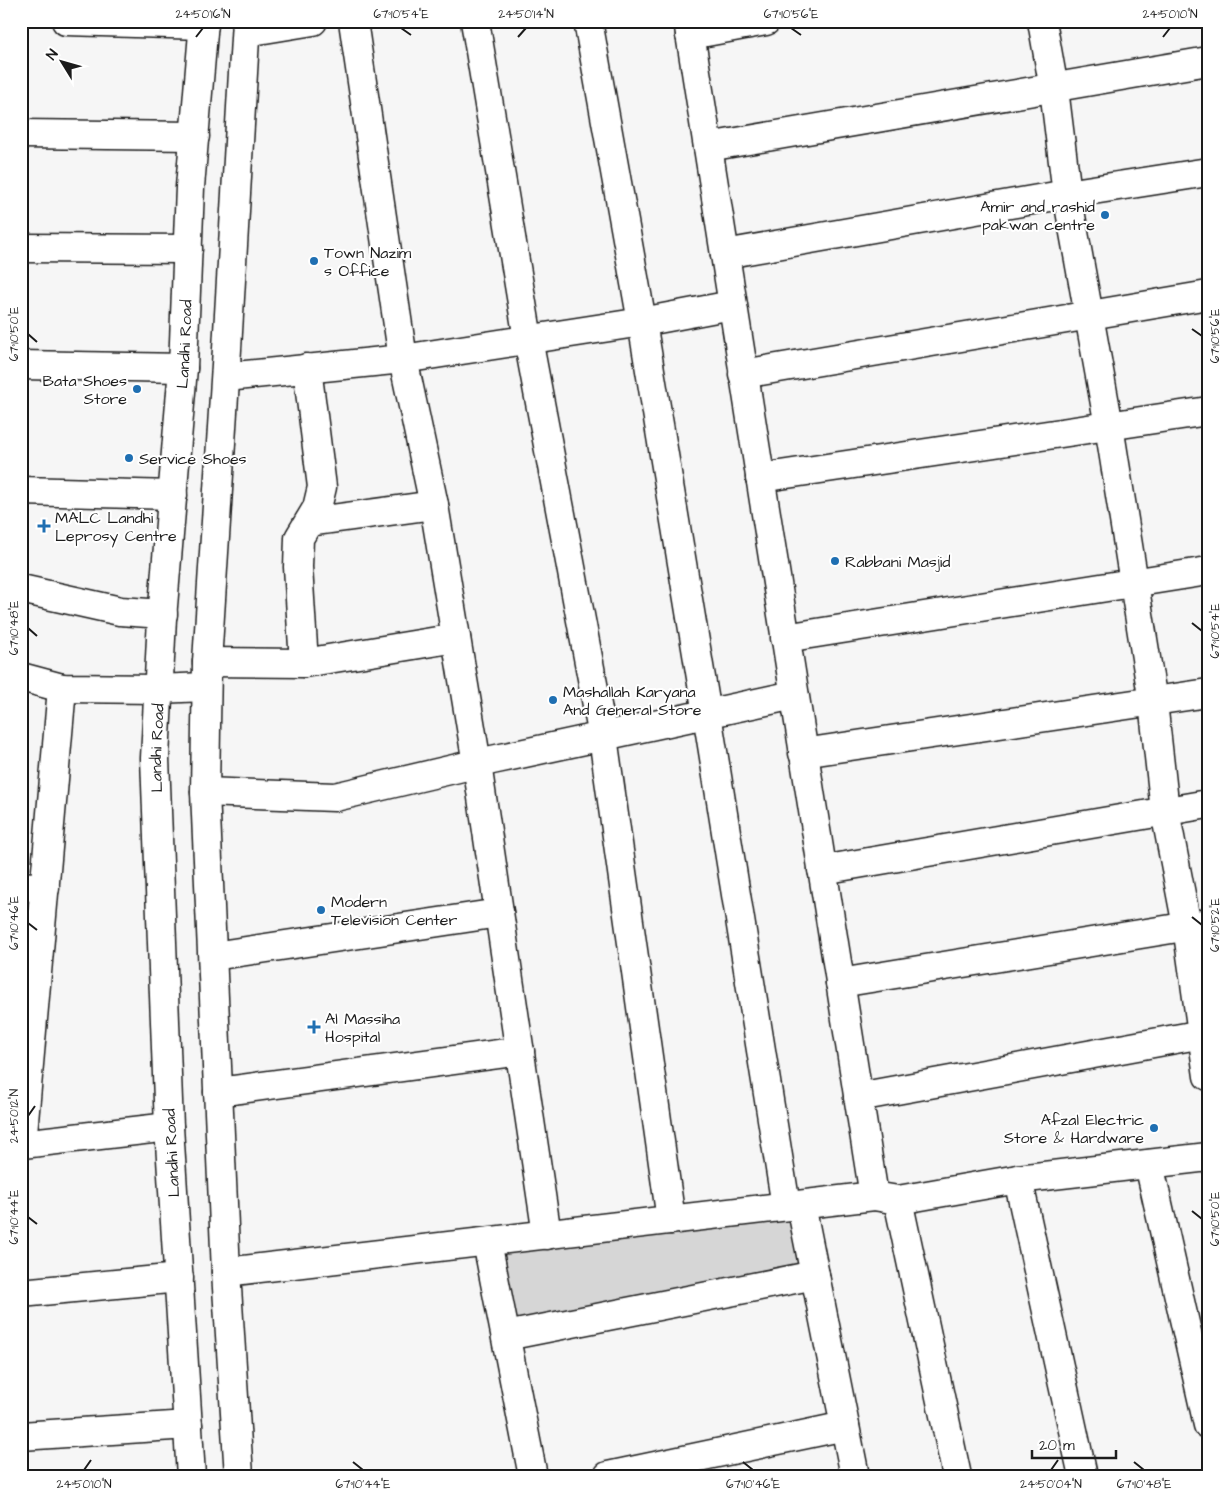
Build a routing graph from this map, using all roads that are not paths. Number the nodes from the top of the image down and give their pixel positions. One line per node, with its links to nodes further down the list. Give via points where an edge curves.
1 (66, 21): 8 (street)
2 (313, 21): 9 (street)
3 (353, 21): 26 (street)
4 (475, 21): 25 (street)
5 (588, 21): 24 (street)
6 (766, 21): 10 (street)
7 (1042, 21): 12 (street)
8 (204, 23): 14 (street, Landhi Road)
9 (246, 26): 31 (street)
10 (689, 28): 15 (street)
11 (1208, 61): 12 (street)
12 (1054, 88): 15 (street); 17 (street)
13 (21, 134): 14 (street)
14 (195, 136): 19 (street, Landhi Road)
15 (708, 146): 20 (street)
16 (1208, 172): 17 (street)
17 (1067, 194): 20 (street); 23 (street)
18 (21, 248): 19 (street)
19 (188, 249): 28 (street, Landhi Road)
20 (725, 254): 22 (street)
21 (1208, 295): 23 (street)
22 (732, 306): 24 (street); 30 (street)
23 (1090, 316): 30 (street); 33 (street)
24 (642, 322): 25 (street); 53 (street)
25 (528, 339): 26 (street); 54 (street)
26 (403, 359): 29 (street); 37 (street)
27 (21, 365): 28 (street)
28 (183, 368): 36 (street, Landhi Road)
29 (307, 368): 31 (street); 38 (street, via 322,487 317,508)
30 (743, 374): 34 (street)
31 (226, 377): 46 (street)
32 (1208, 411): 33 (street)
33 (1109, 426): 34 (street); 40 (street)
34 (760, 478): 44 (street)
35 (21, 491): 36 (street)
36 (173, 495): 42 (street, Landhi Road)
37 (434, 505): 38 (street); 43 (street)
38 (309, 522): 45 (street, via 299,538 298,553)
39 (1208, 572): 40 (street)
40 (1133, 583): 44 (street); 52 (street)
41 (21, 590): 42 (street, via 120,611)
42 (163, 614): 49 (street, Landhi Road)
43 (456, 638): 45 (street); 56 (street)
44 (785, 638): 51 (street)
45 (304, 663): 46 (street)
46 (206, 674): 49 (street); 57 (street)
47 (21, 677): 48 (street)
48 (62, 688): 49 (street); 61 (street)
49 (158, 689): 72 (street, Landhi Road, via 155,758)
50 (1208, 693): 52 (street)
51 (794, 695): 53 (street); 55 (street)
52 (1153, 702): 55 (street); 59 (street)
53 (707, 714): 54 (street); 78 (street)
54 (603, 737): 56 (street); 79 (street)
55 (803, 753): 60 (street)
56 (477, 764): 57 (street, via 335,796); 62 (street)
57 (205, 792): 64 (street)
58 (1208, 804): 59 (street)
59 (1166, 811): 60 (street); 63 (street)
60 (822, 870): 65 (street)
61 (33, 887): 66 (street)
62 (499, 913): 64 (street); 68 (street)
63 (1197, 924): 65 (street); 67 (street)
64 (213, 956): 70 (street)
65 (840, 983): 71 (street)
66 (27, 1023): 73 (street)
67 (1205, 1033): 69 (street); 71 (street)
68 (520, 1051): 70 (street); 80 (street)
69 (1208, 1076)
70 (218, 1092): 82 (street)
71 (858, 1097): 77 (street)
72 (169, 1127): 73 (street); 84 (street, Landhi Road)
73 (22, 1144)
74 (1208, 1157): 75 (street)
75 (1149, 1164): 76 (street); 88 (street)
76 (1018, 1179): 77 (street); 97 (street)
77 (886, 1198): 78 (street); 96 (street)
78 (793, 1206): 79 (street); 83 (street)
79 (671, 1220): 80 (street)
80 (547, 1235): 81 (street)
81 (487, 1242): 82 (street); 86 (street)
82 (226, 1272): 92 (street)
83 (815, 1275): 86 (street); 89 (street)
84 (179, 1278): 85 (street); 87 (street, Landhi Road)
85 (21, 1293)
86 (506, 1336): 93 (street)
87 (188, 1425): 90 (street); 91 (street, Landhi Road)
88 (1208, 1425)
89 (845, 1426): 94 (street); 95 (street)
90 (21, 1436)
91 (191, 1476)
92 (239, 1476)
93 (533, 1476)
94 (608, 1476)
95 (855, 1476)
96 (958, 1476)
97 (1083, 1476)

